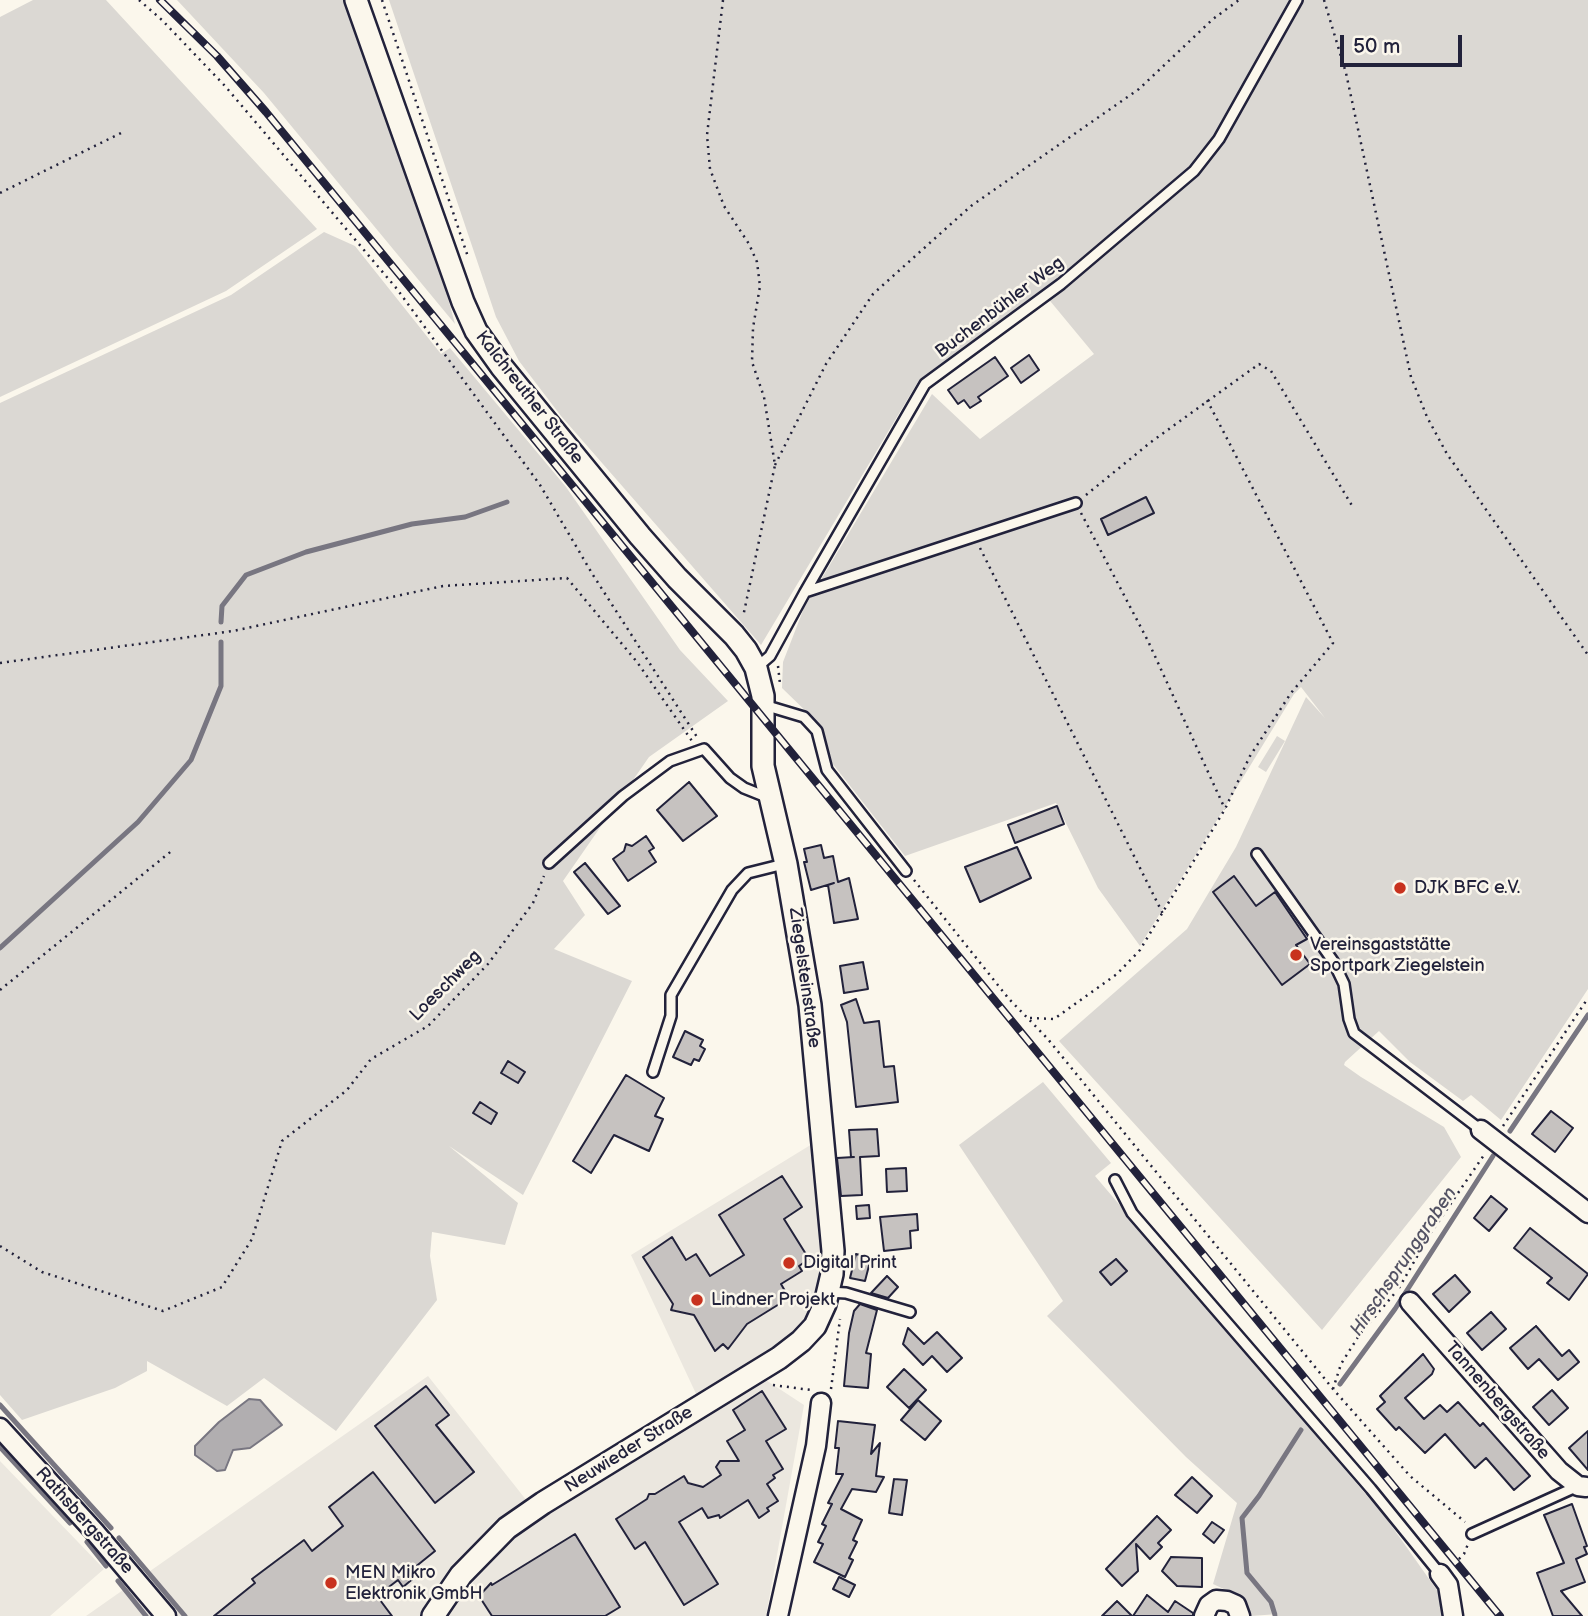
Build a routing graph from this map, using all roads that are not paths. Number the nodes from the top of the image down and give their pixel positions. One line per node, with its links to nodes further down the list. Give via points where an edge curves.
1 (356, 0): 5 (street, Kalchreuther Straße, via 476,331 640,536)
2 (1297, 0): 4 (lane, Buchenbühler Weg, via 1219,139 1194,171 1060,284 925,384)
3 (1076, 503): 4 (lane)
4 (805, 592): 5 (lane, Buchenbühler Weg)
5 (763, 662): 6 (street, Ziegelsteinstraße)
6 (763, 705): 7 (street, Ziegelsteinstraße, via 762,754); 11 (lane, via 804,717 817,731 827,770)
7 (769, 798): 9 (lane, via 730,778 702,750 670,761 623,796); 10 (street, Ziegelsteinstraße)
8 (1257, 854): 13 (lane, via 1333,961 1344,984 1354,1033)
9 (549, 863)
10 (786, 864): 12 (lane, via 748,873 732,890 671,995 671,1016); 16 (street, Ziegelsteinstraße, via 810,1005 824,1144 833,1251)
11 (906, 871)
12 (653, 1072)
13 (1488, 1135): 15 (street)
14 (1115, 1180): 23 (lane, via 1132,1213)
15 (1588, 1213)
16 (829, 1292): 18 (lane); 24 (street, Neuwieder Straße, via 820,1317 792,1349 522,1517 478,1555)
17 (1410, 1302): 21 (street, Tannenbergstraße, via 1559,1471)
18 (910, 1312)
19 (826, 1398): 26 (street)
20 (0, 1428): 25 (street, Rathsbergstraße)
21 (1585, 1488): 22 (lane)
22 (1472, 1534)
23 (1440, 1574): 29 (street, via 1448,1585)
24 (441, 1612)
25 (166, 1616)
26 (778, 1616)
27 (1203, 1616): 28 (street, via 1216,1600 1236,1605)
28 (1240, 1616)
29 (1453, 1616)

